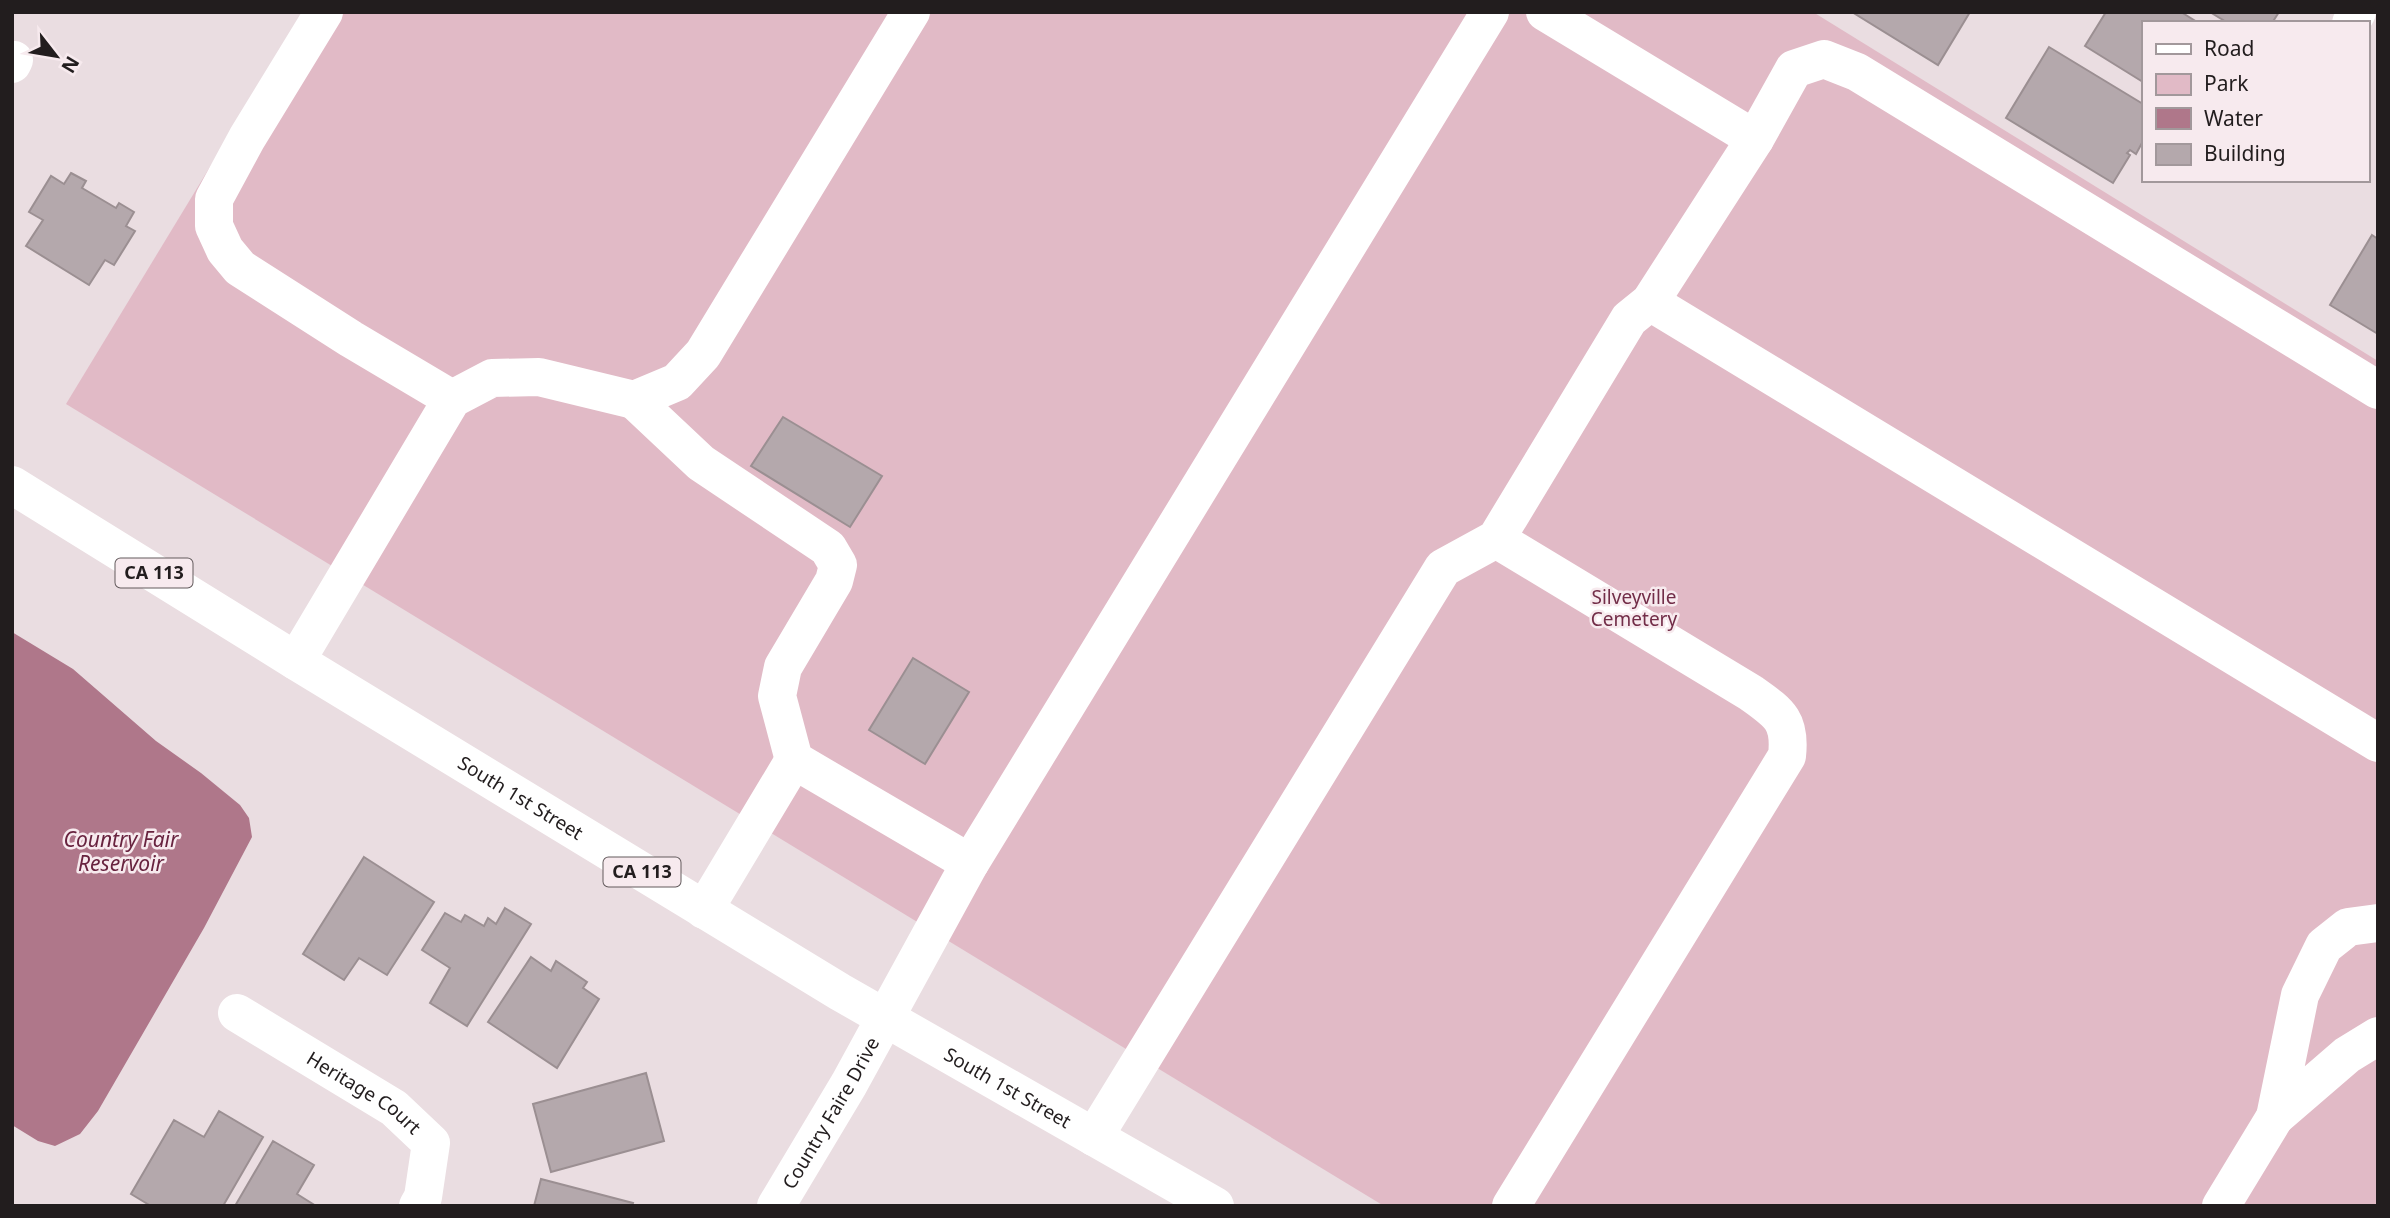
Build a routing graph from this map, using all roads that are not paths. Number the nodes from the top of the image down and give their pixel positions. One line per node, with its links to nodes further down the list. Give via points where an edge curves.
1 (324, 12): 8 (main road, via 214,200 214,226 240,268)
2 (911, 12): 9 (main road, via 703,354 677,382)
3 (1490, 12): 15 (main road, Country Faire Drive)
4 (1545, 12): 5 (main road)
5 (1755, 139): 6 (main road); 7 (main road, via 1794,69 1825,59 1857,72)
6 (1650, 302): 11 (main road, via 1629,319); 13 (main road)
7 (2378, 390)
8 (452, 399): 9 (main road, via 492,378 539,377); 12 (main road)
9 (634, 400): 14 (main road, via 701,463 828,548 838,565 834,581 783,667 777,696)
10 (12, 485): 12 (main road, South 1st Street / CA 113)
11 (1496, 539): 22 (main road, via 1443,568); 26 (main road, via 1751,694 1781,715 1789,738 1787,757)
12 (296, 661): 16 (main road, South 1st Street / CA 113)
13 (2378, 744)
14 (794, 760): 15 (main road); 16 (main road)
15 (970, 863): 19 (main road, Country Faire Drive)
16 (704, 910): 19 (main road, South 1st Street / CA 113)
17 (2378, 923): 21 (main road, via 2348,927 2323,946 2300,995)
18 (237, 1013): 23 (main road, Heritage Court, via 394,1108 431,1143)
19 (884, 1017): 22 (main road, South 1st Street / CA 113); 24 (main road, Country Faire Drive)
20 (2378, 1036): 21 (main road, via 2347,1055)
21 (2276, 1117): 27 (main road)
22 (1094, 1137): 25 (main road, South 1st Street / CA 113)
23 (418, 1206)
24 (776, 1206)
25 (1215, 1206)
26 (1511, 1206)
27 (2221, 1206)

